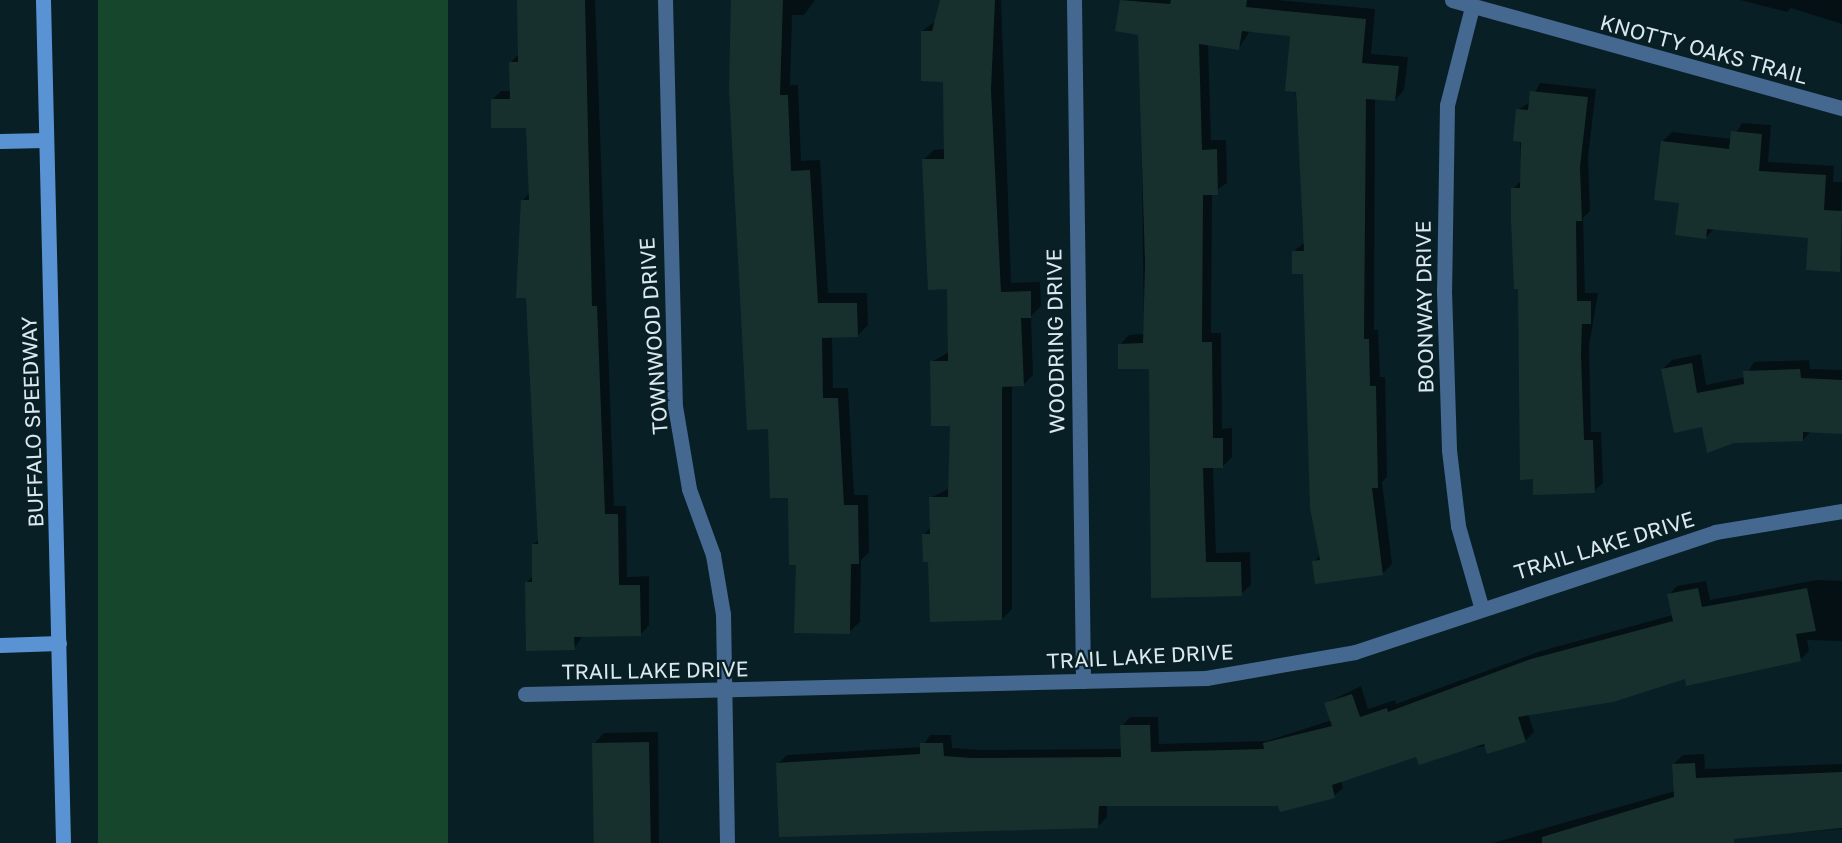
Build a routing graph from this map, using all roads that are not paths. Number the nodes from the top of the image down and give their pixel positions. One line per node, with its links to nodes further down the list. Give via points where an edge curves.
1 (43, 0): 7 (main road, BUFFALO SPEEDWAY)
2 (664, 0): 14 (street, TOWNWOOD DRIVE, via 675,406 689,489 713,555)
3 (1074, 0): 13 (street, WOODRING DRIVE)
4 (1452, 0): 5 (street, KNOTTY OAKS TRAIL)
5 (1472, 7): 6 (street, KNOTTY OAKS TRAIL); 10 (street, BOONWAY DRIVE, via 1448,105 1444,290 1449,450 1458,526)
6 (1842, 108)
7 (45, 140): 8 (main road); 11 (main road, BUFFALO SPEEDWAY)
8 (0, 141)
9 (1842, 510): 10 (street, TRAIL LAKE DRIVE, via 1715,532)
10 (1480, 606): 13 (street, TRAIL LAKE DRIVE, via 1355,652 1206,678)
11 (58, 643): 12 (main road); 16 (main road, BUFFALO SPEEDWAY)
12 (0, 645)
13 (1083, 681): 14 (street, TRAIL LAKE DRIVE)
14 (725, 690): 15 (street, TRAIL LAKE DRIVE); 17 (street, TOWNWOOD DRIVE)
15 (525, 694)
16 (63, 843)
17 (728, 843)

